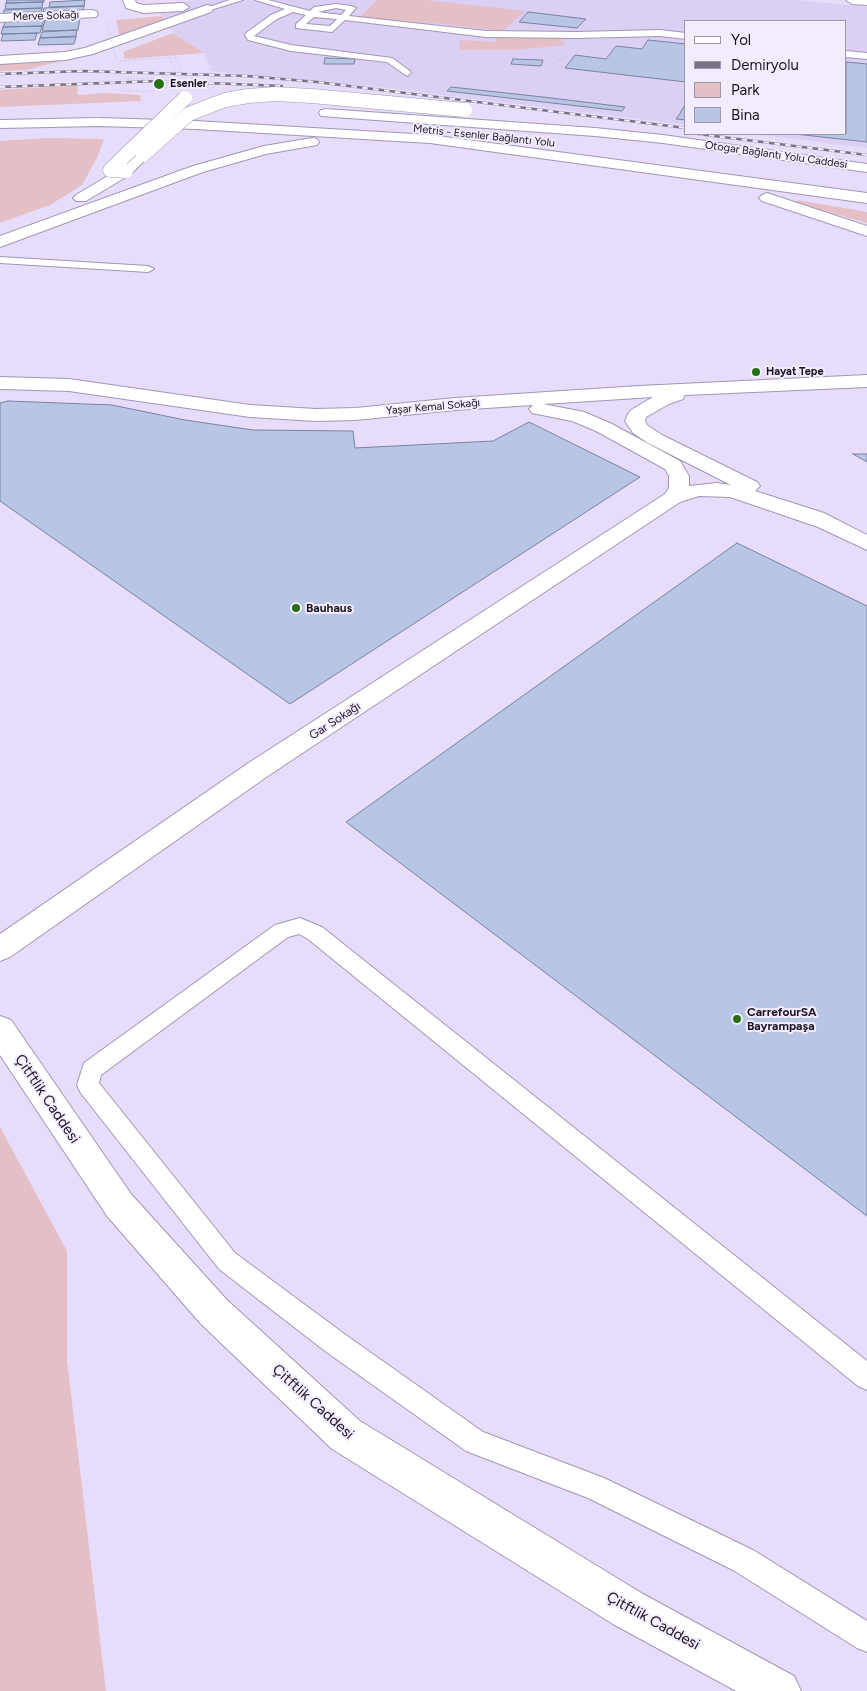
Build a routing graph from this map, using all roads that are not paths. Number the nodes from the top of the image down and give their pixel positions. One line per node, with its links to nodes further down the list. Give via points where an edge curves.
1 (95, 0): 9 (main road)
2 (129, 0): 7 (main road, via 130,5 143,9)
3 (239, 0): 7 (lane)
4 (259, 0): 8 (lane)
5 (852, 0): 6 (main road)
6 (867, 2)
7 (207, 9): 17 (main road, via 88,51)
8 (292, 9): 10 (lane); 18 (lane, via 249,35 291,48 390,60)
9 (92, 14): 11 (main road, Merve Sokağı); 13 (main road)
10 (312, 14): 12 (lane); 12 (lane, via 317,9 336,6 352,8); 12 (lane, via 299,26 332,29)
11 (0, 18)
12 (344, 18): 14 (lane, via 486,34 577,36 660,33)
13 (90, 30)
14 (684, 36)
15 (847, 54): 16 (lane)
16 (867, 56)
17 (0, 60)
18 (407, 73)
19 (184, 98): 30 (main road, bridge, via 110,170)
20 (153, 108): 21 (main road)
21 (248, 110)
22 (0, 111): 24 (main road)
23 (313, 112): 26 (main road)
24 (101, 115): 25 (main road); 27 (main road); 32 (main road, Metris - Esenler Bağlantı Yolu, via 321,122 425,129 643,154)
25 (0, 124)
26 (595, 132): 29 (main road, Otogar Bağlantı Yolu Caddesi); 30 (main road, bridge, via 541,120 465,110 312,96 248,96 218,102 189,114)
27 (457, 143): 28 (main road); 37 (main road, via 340,140 264,150 198,169)
28 (615, 164): 31 (main road); 36 (main road, via 732,189)
29 (867, 168)
30 (126, 171): 35 (main road, via 78,200)
31 (694, 175): 33 (main road); 34 (main road)
32 (867, 188)
33 (867, 198)
34 (867, 205)
35 (0, 230)
36 (867, 231)
37 (0, 242)
38 (0, 260): 39 (lane)
39 (148, 269)
40 (867, 381): 42 (main road, Yaşar Kemal Sokağı)
41 (0, 383): 43 (main road, Yaşar Kemal Sokağı, via 69,385 276,414 356,414)
42 (687, 391): 43 (main road, Yaşar Kemal Sokağı); 45 (main road, via 638,414 635,421 640,429)
43 (455, 404): 44 (main road, via 542,409 577,416 603,427 673,465 679,476 679,488)
44 (672, 498): 45 (main road, Gar Sokağı, via 696,490 732,491); 47 (main road, Gar Sokağı, via 256,771)
45 (832, 525): 46 (main road)
46 (867, 542)
47 (0, 948)
48 (0, 1029): 51 (main road, Çitftlik Caddesi, via 119,1205 214,1312 346,1435 628,1609)
49 (867, 1377): 50 (lane, via 315,934 300,926 282,931 92,1070 88,1085 227,1261 334,1342 475,1442 595,1487 743,1560)
50 (867, 1638)
51 (779, 1691)

